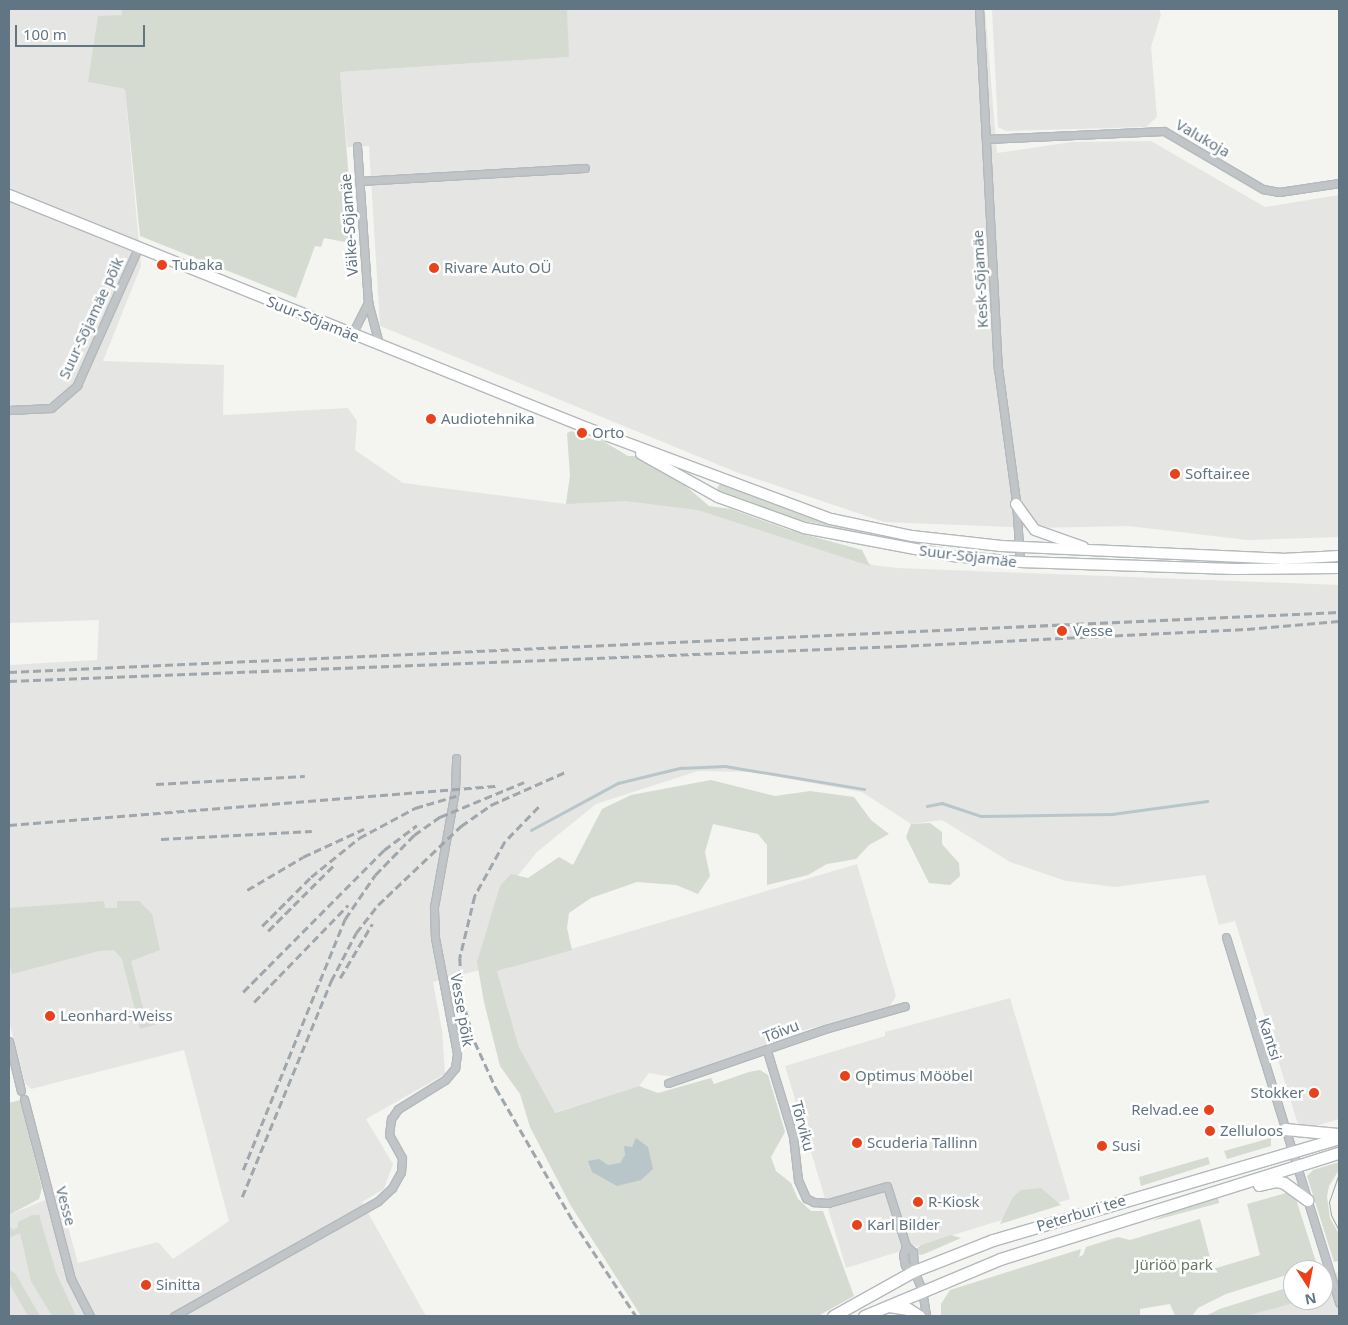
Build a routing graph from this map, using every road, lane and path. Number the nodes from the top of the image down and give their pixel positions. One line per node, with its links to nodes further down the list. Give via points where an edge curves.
1 (979, 9): 2 (street, Kesk-Sõjamäe)
2 (986, 139): 6 (street, Valukoja, via 1164,131 1263,188 1279,192); 16 (street, Kesk-Sõjamäe, via 998,368)
3 (357, 146): 5 (street, Väike-Sõjamäe)
4 (585, 168): 5 (street)
5 (359, 181): 9 (street, Väike-Sõjamäe)
6 (1339, 183)
7 (9, 195): 8 (main road, Suur-Sõjamäe)
8 (138, 248): 10 (main road, Suur-Sõjamäe); 12 (street, Suur-Sõjamäe põik, via 77,385 51,408)
9 (368, 302): 10 (street); 11 (street, Väike-Sõjamäe)
10 (352, 334): 11 (main road, Suur-Sõjamäe)
11 (380, 346): 13 (main road, Suur-Sõjamäe)
12 (9, 410)
13 (619, 441): 14 (main road, Suur-Sõjamäe); 15 (main road, Suur-Sõjamäe)
14 (712, 474): 15 (main road); 17 (main road, Suur-Sõjamäe, via 830,519 921,538)
15 (706, 490): 20 (main road, Suur-Sõjamäe, via 804,528 952,556)
16 (1016, 504): 17 (street, Kesk-Sõjamäe); 18 (main road, via 1035,530)
17 (1019, 547): 18 (main road, Suur-Sõjamäe); 20 (street, Kesk-Sõjamäe)
18 (1093, 550): 19 (main road, Suur-Sõjamäe, via 1282,559)
19 (1339, 556)
20 (1020, 562): 21 (main road, Suur-Sõjamäe, via 1282,570)
21 (1339, 568)
22 (456, 758): 43 (street, Vesse põik, via 455,790 434,907 435,938 457,1053 455,1068 446,1080 398,1109 391,1119 390,1135 402,1158 401,1172 392,1188 378,1201)
23 (1226, 937): 30 (street, Kantsi)
24 (905, 1006): 26 (street, Tõivu, via 825,1029)
25 (9, 1041): 28 (street)
26 (767, 1051): 27 (street, Tõivu); 37 (street, Tõrviku, via 798,1154 800,1185 806,1198 828,1204 887,1186)
27 (668, 1083)
28 (21, 1091)
29 (24, 1099): 42 (street, Vesse, via 71,1279)
30 (1285, 1129): 31 (highway); 32 (street, Kantsi)
31 (1339, 1136): 32 (highway, Peterburi tee)
32 (1291, 1150): 34 (street, Kantsi); 38 (highway, Peterburi tee, via 993,1240)
33 (1339, 1153): 34 (highway, Peterburi tee)
34 (1297, 1166): 35 (highway, Peterburi tee); 36 (street, Kantsi)
35 (1218, 1191): 36 (highway, via 1276,1181 1294,1188); 39 (highway, Peterburi tee, via 1000,1259)
36 (1307, 1200): 40 (street, Kantsi)
37 (906, 1246): 38 (street, via 913,1252); 38 (street, via 903,1255 906,1264)
38 (914, 1271): 39 (street); 44 (highway, Peterburi tee)
39 (922, 1290): 41 (highway, Peterburi tee); 47 (street)
40 (1339, 1303)
41 (887, 1306): 45 (highway, Peterburi tee); 46 (highway, via 908,1309)
42 (90, 1316)
43 (174, 1316)
44 (833, 1316)
45 (864, 1316)
46 (918, 1316)
47 (926, 1316)

